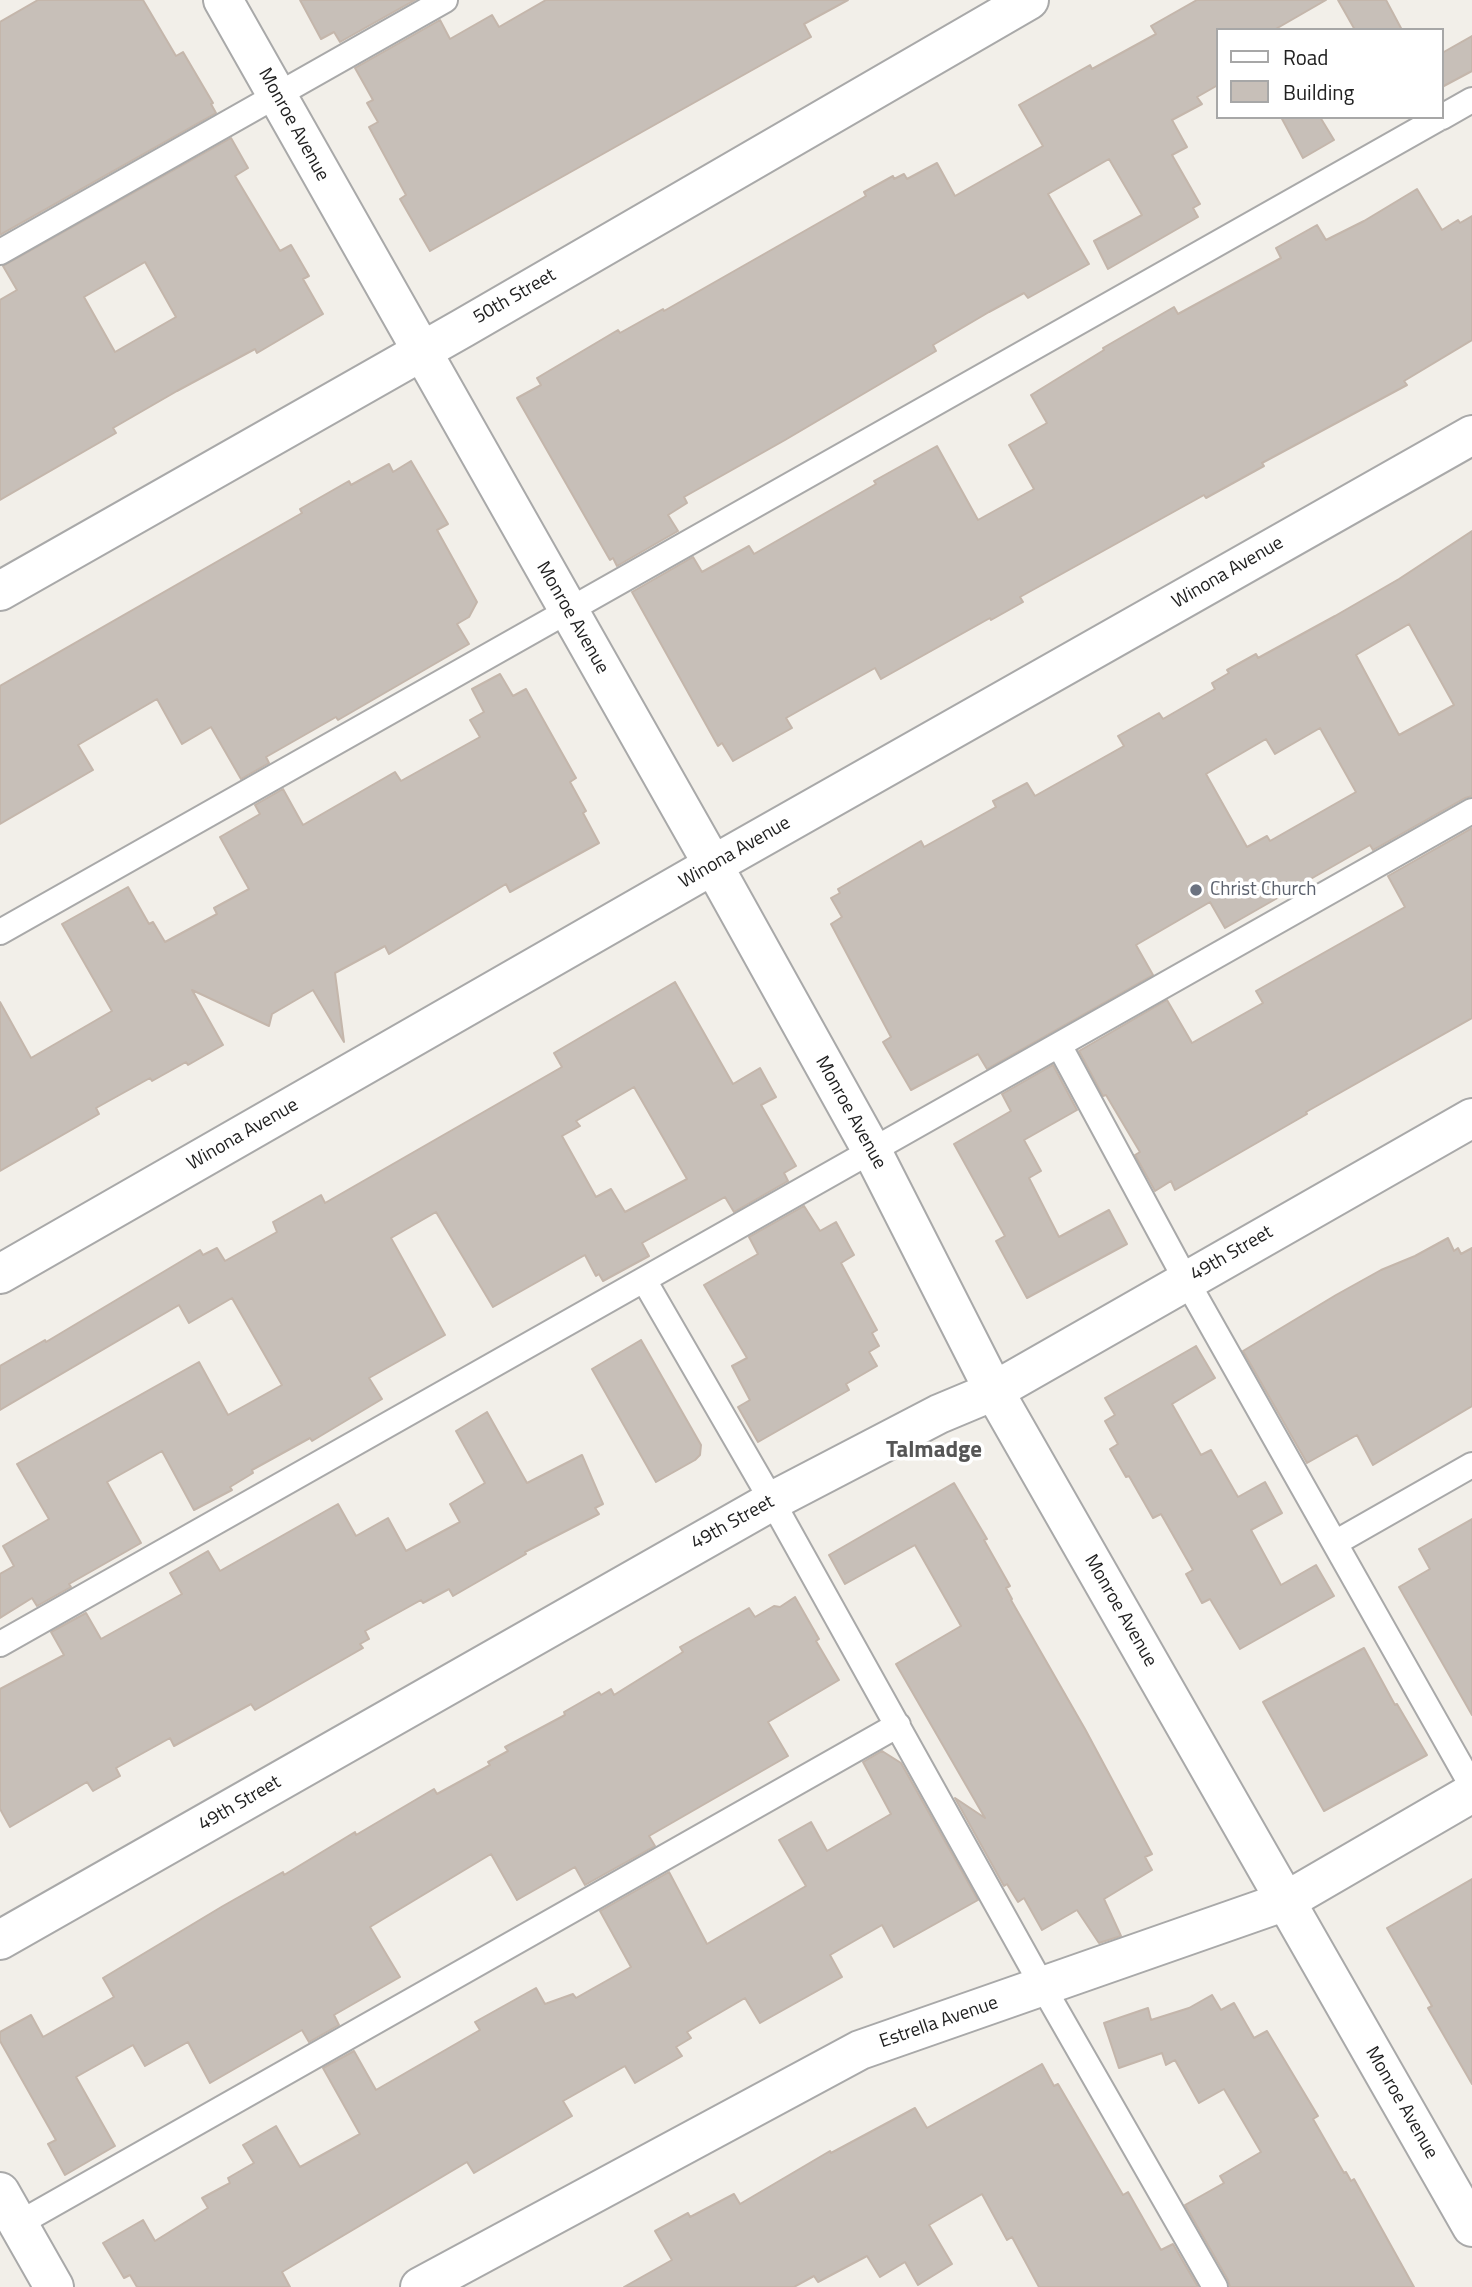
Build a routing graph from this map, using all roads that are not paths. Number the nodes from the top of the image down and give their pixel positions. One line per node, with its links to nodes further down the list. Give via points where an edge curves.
1 (223, 0): 4 (street, Monroe Avenue)
2 (445, 0): 4 (lane)
3 (1029, 0): 9 (street, 50th Street)
4 (277, 96): 8 (lane); 9 (street, Monroe Avenue)
5 (1472, 100): 6 (lane)
6 (1444, 116)
7 (1438, 119): 12 (lane)
8 (0, 252)
9 (421, 351): 11 (street, 50th Street); 12 (street, Monroe Avenue)
10 (1472, 435): 14 (street, Winona Avenue)
11 (0, 591)
12 (568, 612): 14 (street, Monroe Avenue); 15 (lane)
13 (1472, 811): 16 (lane)
14 (713, 865): 18 (street, Monroe Avenue); 19 (street, Winona Avenue)
15 (0, 932)
16 (1059, 1045): 18 (lane); 21 (lane)
17 (1472, 1118): 21 (street, 49th Street)
18 (872, 1151): 20 (lane); 22 (street, Monroe Avenue)
19 (0, 1274)
20 (644, 1280): 24 (lane); 26 (lane)
21 (1186, 1280): 22 (street, 49th Street); 25 (lane)
22 (994, 1391): 24 (street, 49th Street, via 939,1414); 30 (street, Monroe Avenue)
23 (1472, 1465): 25 (lane)
24 (772, 1501): 27 (lane); 31 (street, 49th Street)
25 (1335, 1543): 28 (lane)
26 (0, 1644)
27 (898, 1724): 32 (lane); 33 (lane)
28 (1472, 1786)
29 (1472, 1793): 30 (street, Estrella Avenue)
30 (1286, 1901): 32 (street, Estrella Avenue); 34 (street, Monroe Avenue)
31 (0, 1940)
32 (1043, 1987): 36 (street, Estrella Avenue, via 860,2050); 37 (lane)
33 (9, 2208): 35 (street)
34 (1472, 2227)
35 (54, 2287)
36 (420, 2287)
37 (1215, 2287)

